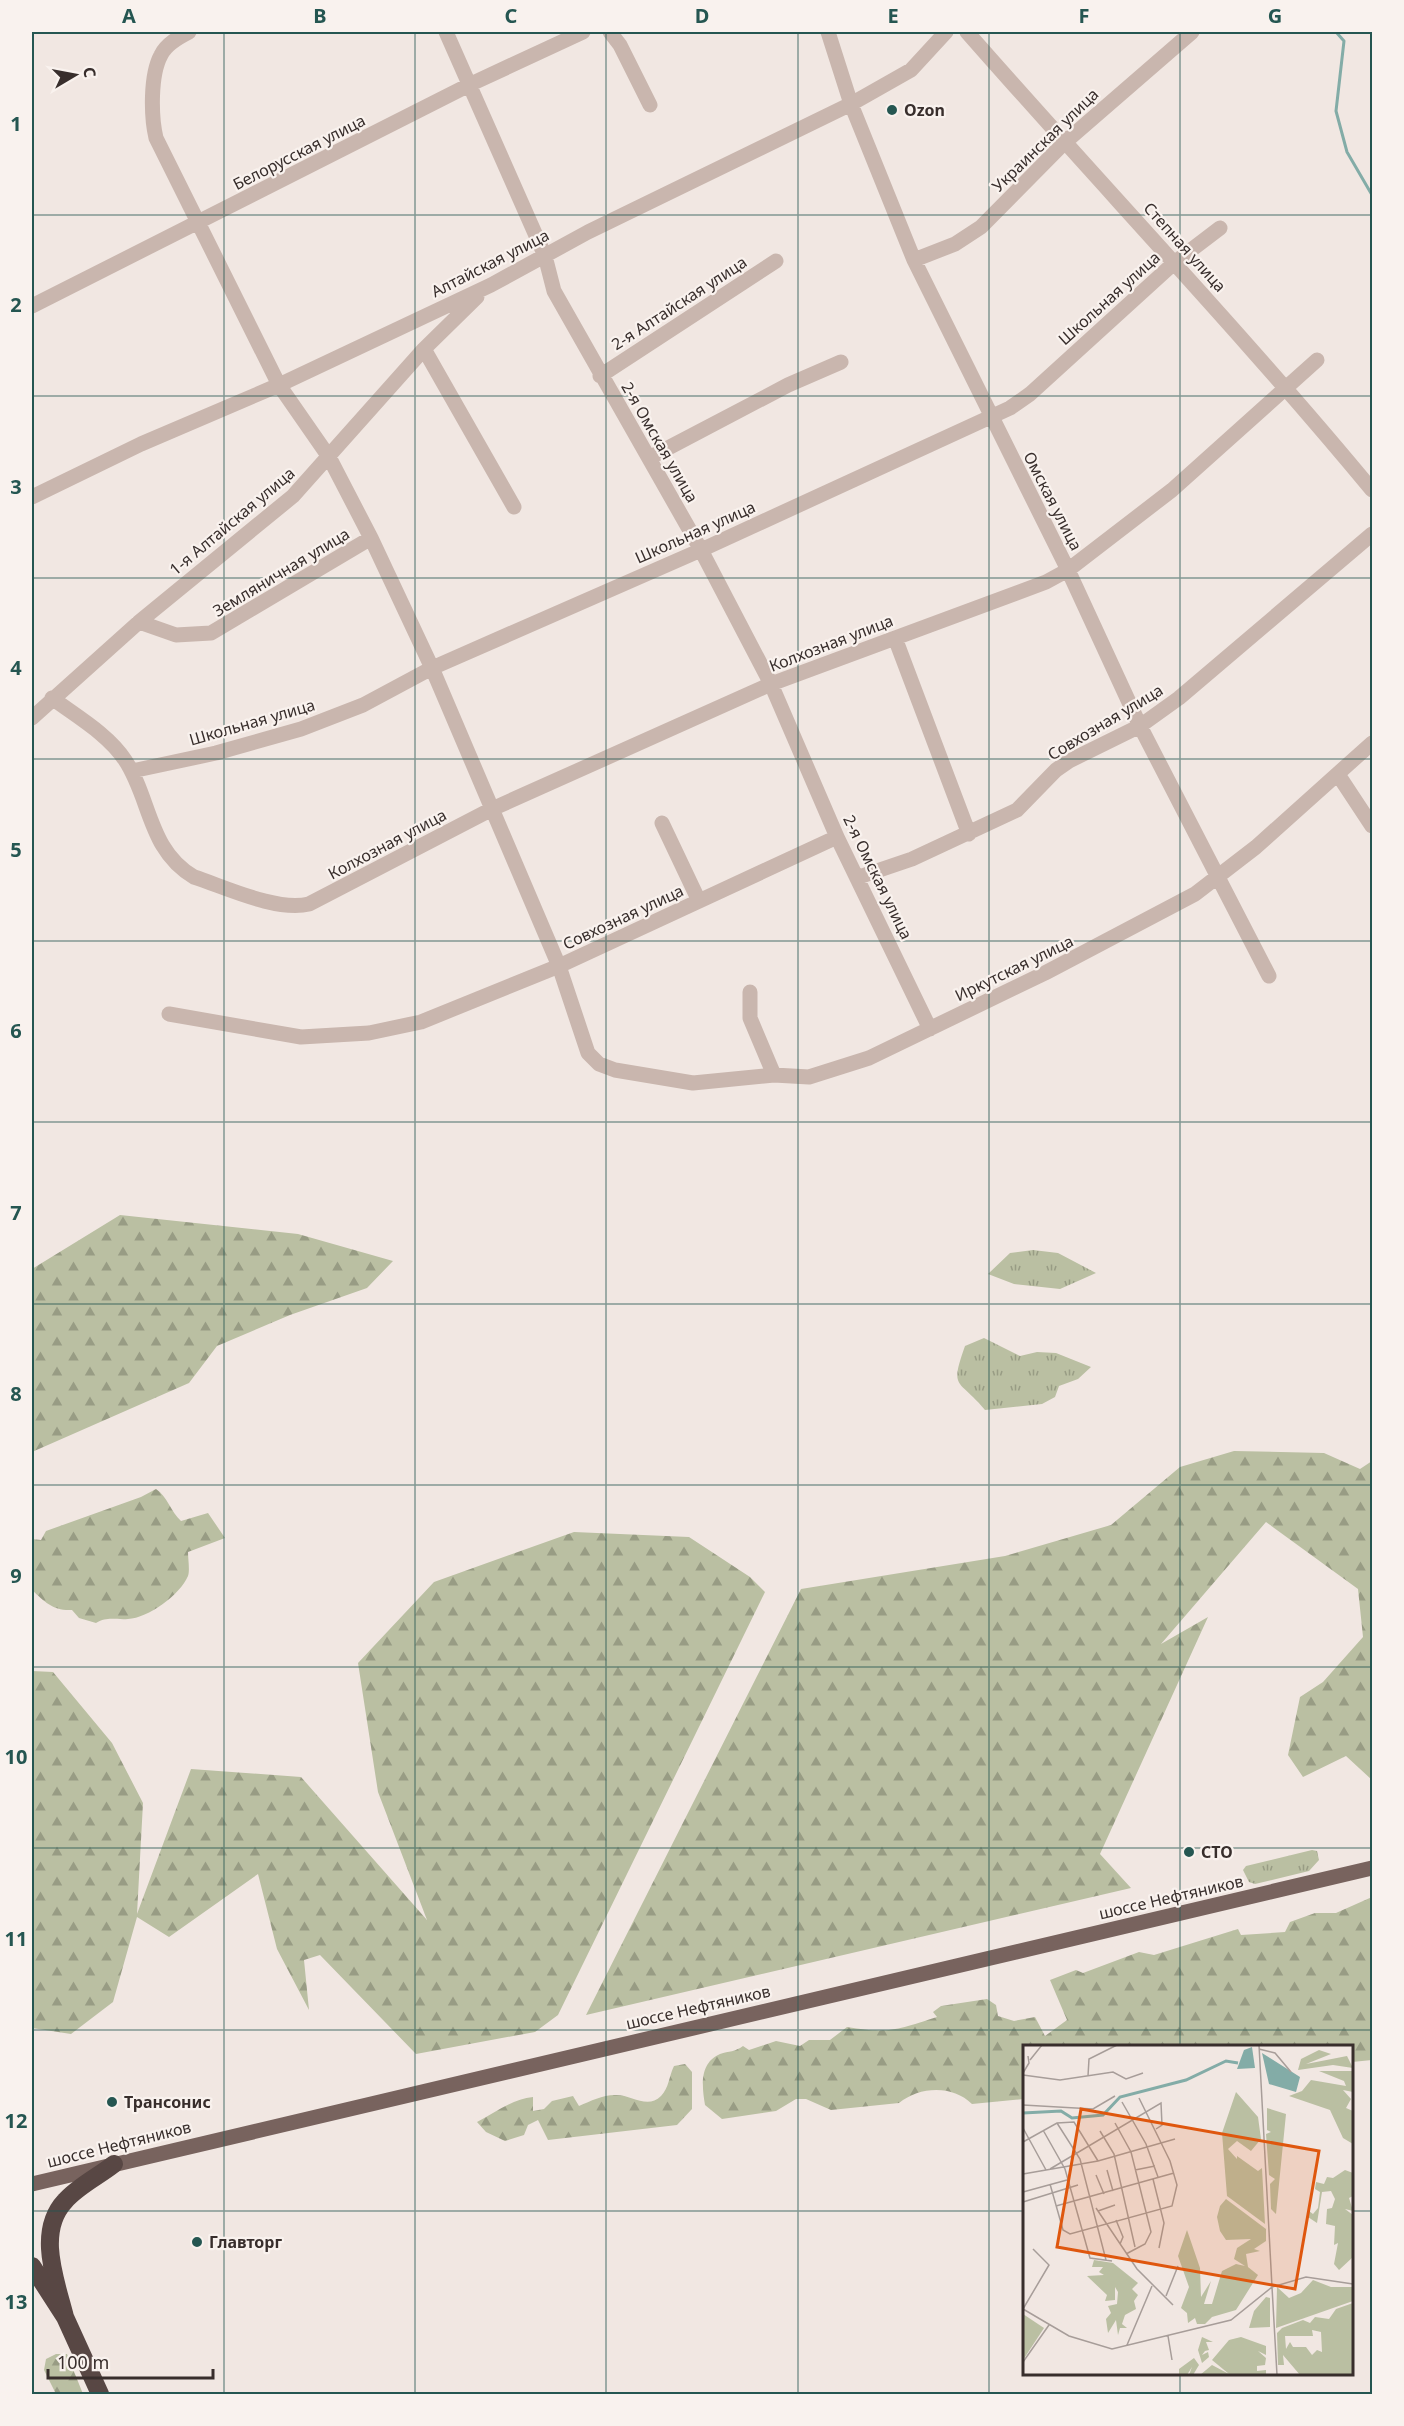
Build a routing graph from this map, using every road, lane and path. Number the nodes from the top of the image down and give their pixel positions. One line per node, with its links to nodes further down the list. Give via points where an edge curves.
1 (189, 32): 13 (street, via 161,54 152,110 156,138)
2 (446, 32): 9 (street, 2-я Омская улица)
3 (583, 32): 9 (street, Белорусская улица)
4 (610, 32): 11 (street)
5 (828, 32): 10 (street, Омская улица)
6 (946, 32): 10 (street, Алтайская улица, via 911,70)
7 (967, 32): 12 (street, Степная улица)
8 (1192, 32): 12 (street, Украинская улица)
9 (471, 84): 13 (street, Белорусская улица); 15 (street, 2-я Омская улица)
10 (851, 104): 15 (street, Алтайская улица); 16 (street, Омская улица)
11 (650, 105)
12 (1064, 143): 16 (street, Украинская улица, via 981,227 955,244); 18 (street, Степная улица)
13 (198, 224): 20 (street, Белорусская улица); 25 (street)
14 (1220, 228): 18 (street, Школьная улица)
15 (545, 256): 19 (street, Алтайская улица); 24 (street, 2-я Омская улица, via 554,291)
16 (914, 260): 27 (street, Омская улица)
17 (776, 261): 24 (street, 2-я Алтайская улица)
18 (1174, 263): 26 (street, Степная улица); 27 (street, Школьная улица, via 1030,394)
19 (490, 285): 21 (street, 1-я Алтайская улица); 25 (street, Алтайская улица)
20 (32, 306)
21 (424, 349): 28 (street, 1-я Алтайская улица); 32 (street)
22 (1317, 360): 26 (street, Колхозная улица)
23 (841, 362): 29 (street, via 788,385)
24 (600, 376): 29 (street, 2-я Омская улица)
25 (279, 385): 28 (street); 31 (street, Алтайская улица, via 141,444)
26 (1287, 386): 30 (street, Степная улица); 36 (street, Колхозная улица, via 1172,490)
27 (991, 418): 35 (street, Школьная улица); 36 (street, Омская улица)
28 (328, 457): 34 (street); 37 (street, 1-я Алтайская улица, via 276,512)
29 (650, 458): 35 (street, 2-я Омская улица)
30 (1372, 490)
31 (32, 497)
32 (514, 507)
33 (1372, 534): 43 (street, Совхозная улица, via 1179,698)
34 (371, 538): 37 (street, Земляничная улица, via 211,633 176,635); 39 (street)
35 (701, 550): 39 (street, Школьная улица); 40 (street, 2-я Омская улица)
36 (1068, 570): 38 (street, Колхозная улица, via 1046,582); 43 (street, Омская улица)
37 (139, 622): 41 (street, 1-я Алтайская улица)
38 (895, 638): 40 (street, Колхозная улица); 50 (street)
39 (432, 668): 45 (street, Школьная улица, via 363,705 301,729); 47 (street)
40 (771, 684): 47 (street, Колхозная улица); 51 (street, 2-я Омская улица)
41 (52, 698): 42 (street, 1-я Алтайская улица); 45 (street, via 107,740)
42 (32, 718)
43 (1140, 726): 50 (street, Совхозная улица, via 1069,761 1017,810); 52 (street, Омская улица)
44 (1372, 743): 46 (street, Иркутская улица)
45 (132, 771): 47 (street, Колхозная улица, via 149,821 167,852 184,871 265,900 294,906 317,901)
46 (1339, 776): 49 (street); 52 (street, Иркутская улица)
47 (492, 809): 55 (street)
48 (662, 823): 54 (street)
49 (1372, 826)
50 (969, 834): 53 (street, Совхозная улица)
51 (837, 837): 53 (street, 2-я Омская улица); 54 (street, Совхозная улица)
52 (1218, 876): 56 (street, Омская улица); 59 (street, Иркутская улица, via 1183,902)
53 (859, 877): 59 (street, 2-я Омская улица)
54 (699, 901): 55 (street, Совхозная улица)
55 (559, 966): 58 (street, Совхозная улица, via 421,1022 369,1033 301,1037); 60 (street, Иркутская улица, via 588,1053 599,1064 686,1083)
56 (1269, 976)
57 (750, 992): 60 (street, via 750,1018)
58 (169, 1014)
59 (930, 1029): 60 (street, Иркутская улица, via 869,1058 817,1076)
60 (774, 1075)
61 (1372, 1868): 62 (main road, шоссе Нефтяников)
62 (114, 2164): 63 (main road, шоссе Нефтяников); 68 (highway, via 67,2198 52,2225 51,2261)
63 (88, 2170): 64 (main road); 65 (main road, шоссе Нефтяников)
64 (32, 2176)
65 (32, 2184)
66 (32, 2266): 67 (highway)
67 (38, 2278): 68 (highway)
68 (65, 2317): 69 (highway)
69 (100, 2394)

